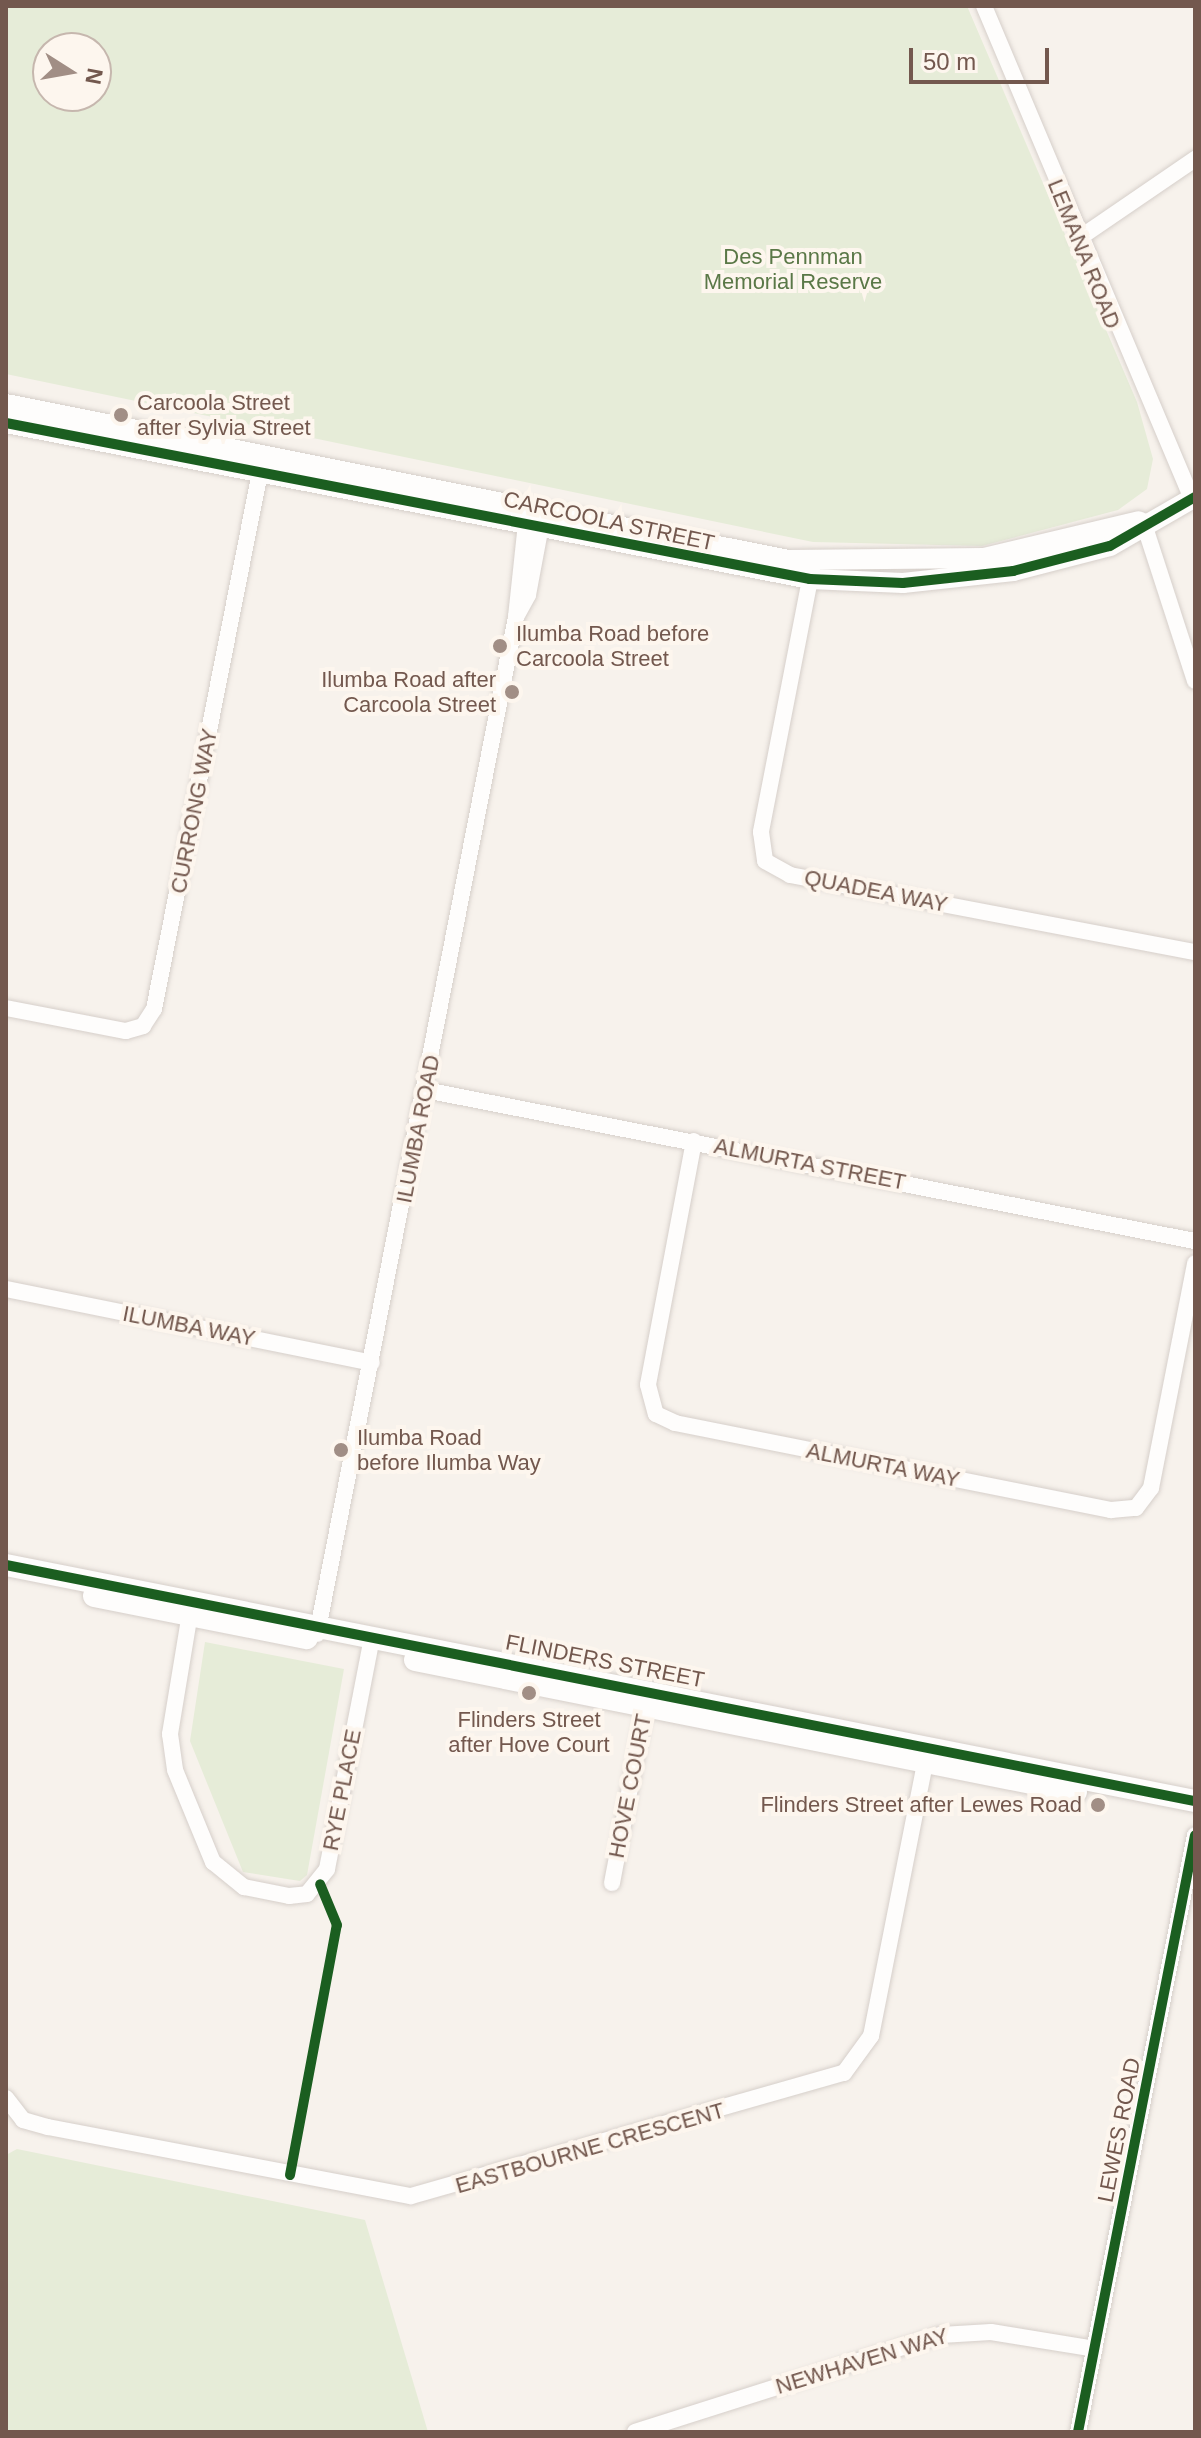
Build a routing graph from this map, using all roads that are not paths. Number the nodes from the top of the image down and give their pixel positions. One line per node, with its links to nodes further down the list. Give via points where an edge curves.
1 (984, 6): 3 (street, LEMANA ROAD)
2 (1195, 159): 3 (street)
3 (1078, 239): 8 (street, LEMANA ROAD)
4 (6, 404): 6 (street, CARCOOLA STREET)
5 (6, 423): 6 (street, CARCOOLA STREET)
6 (131, 442): 7 (street, CARCOOLA STREET)
7 (262, 465): 9 (street, CARCOOLA STREET); 14 (street, CURRONG WAY, via 154,1009 143,1026 126,1031)
8 (1193, 498): 10 (street, CARCOOLA STREET)
9 (534, 517): 11 (street, CARCOOLA STREET); 15 (street, ILUMBA ROAD)
10 (1143, 521): 11 (street, CARCOOLA STREET, via 1110,546 959,580); 12 (street)
11 (812, 570): 13 (street, QUADEA WAY, via 761,832 765,861 790,875)
12 (1195, 681)
13 (1195, 952)
14 (6, 1008)
15 (425, 1090): 16 (street, ALMURTA STREET); 20 (street, ILUMBA ROAD)
16 (694, 1141): 17 (street, ALMURTA STREET); 18 (street, ALMURTA WAY, via 648,1385 656,1414 675,1423 1111,1510 1136,1508 1151,1488)
17 (1195, 1241)
18 (1195, 1263)
19 (6, 1289): 20 (street, ILUMBA WAY)
20 (372, 1363): 24 (street, ILUMBA ROAD)
21 (6, 1565): 23 (main road, FLINDERS STREET)
22 (6, 1579): 23 (main road, FLINDERS STREET)
23 (191, 1606): 24 (main road, FLINDERS STREET); 25 (street, RYE PLACE, via 171,1753 213,1862 244,1887 289,1896 320,1884)
24 (317, 1633): 25 (main road, FLINDERS STREET)
25 (371, 1644): 26 (main road, FLINDERS STREET)
26 (648, 1697): 27 (main road, FLINDERS STREET); 31 (street, HOVE COURT)
27 (927, 1753): 28 (main road, FLINDERS STREET); 29 (main road, FLINDERS STREET); 32 (street, EASTBOURNE CRESCENT, via 871,2036 844,2073 411,2196 48,2127 23,2120)
28 (1195, 1801)
29 (1195, 1815)
30 (1195, 1835): 33 (street, LEWES ROAD)
31 (612, 1883)
32 (6, 2098)
33 (1095, 2349): 34 (street, NEWHAVEN WAY, via 991,2332 941,2335); 35 (street, LEWES ROAD)
34 (635, 2432)
35 (1078, 2432)

